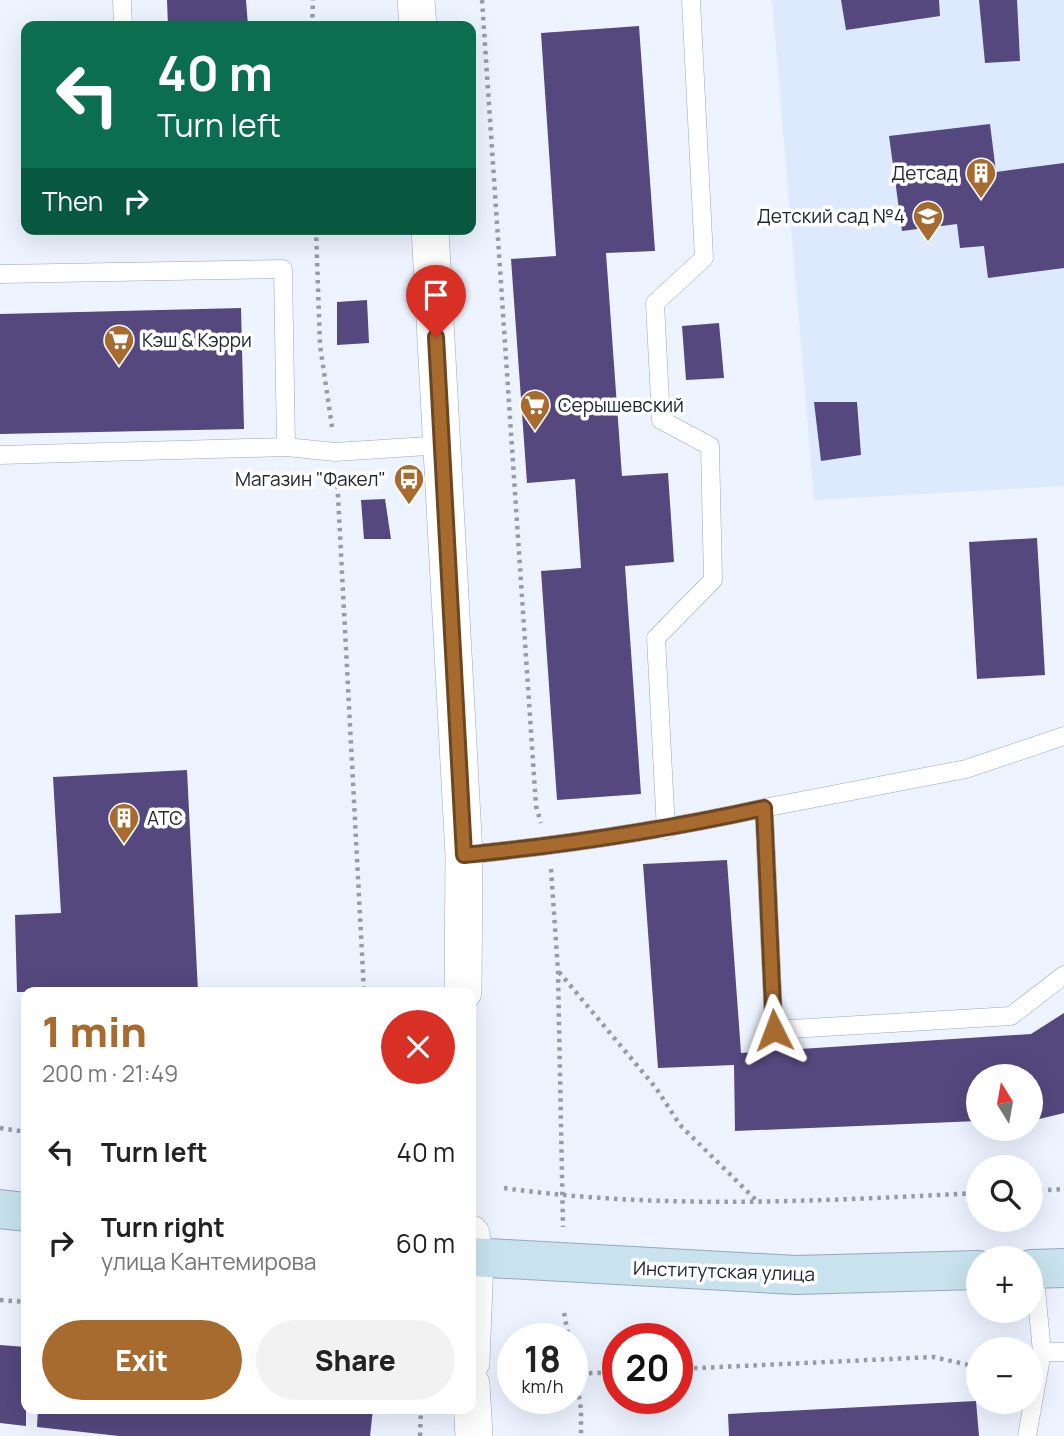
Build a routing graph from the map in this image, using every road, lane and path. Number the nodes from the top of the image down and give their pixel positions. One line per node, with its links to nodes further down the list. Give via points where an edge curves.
1 (122, 0): 6 (lane)
2 (313, 0): 7 (path)
3 (416, 0): 8 (street)
4 (482, 0): 19 (path, via 536,806)
5 (691, 0): 18 (lane, via 704,258 655,303 661,419 710,446 713,580 656,638)
6 (124, 21)
7 (312, 21)
8 (418, 21)
9 (316, 235): 14 (path, via 320,345)
10 (430, 235): 12 (street)
11 (0, 274): 13 (lane, via 283,269)
12 (443, 445): 14 (lane); 20 (street)
13 (286, 447): 14 (lane); 15 (lane)
14 (335, 452): 23 (path)
15 (0, 456)
16 (1064, 736): 17 (lane, via 966,769)
17 (764, 808): 18 (lane); 22 (lane, via 774,1030 1011,1016)
18 (666, 830): 19 (lane)
19 (548, 848): 20 (lane); 21 (path)
20 (464, 855): 24 (street)
21 (558, 971): 31 (path); 32 (path, via 656,1088 680,1125)
22 (1064, 975)
23 (364, 987)
24 (463, 987)
25 (0, 1128): 26 (path)
26 (21, 1131)
27 (504, 1188): 31 (path)
28 (1064, 1189): 29 (path)
29 (1043, 1190)
30 (966, 1194): 32 (path)
31 (564, 1196): 32 (path); 35 (path)
32 (760, 1204)
33 (0, 1209): 34 (main road)
34 (21, 1211)
35 (563, 1230)
36 (476, 1250): 37 (main road, Институтская улица, via 796,1275)
37 (966, 1270)
38 (0, 1300): 39 (path)
39 (21, 1302)
40 (564, 1313): 41 (path)
41 (566, 1323)
42 (1043, 1352): 43 (lane)
43 (1064, 1352)
44 (966, 1364): 45 (path, via 933,1357)
45 (693, 1368)
46 (421, 1414): 50 (path)
47 (473, 1414): 51 (street)
48 (579, 1414): 52 (path)
49 (1031, 1414): 53 (lane)
50 (420, 1436)
51 (474, 1436)
52 (581, 1436)
53 (1027, 1436)

